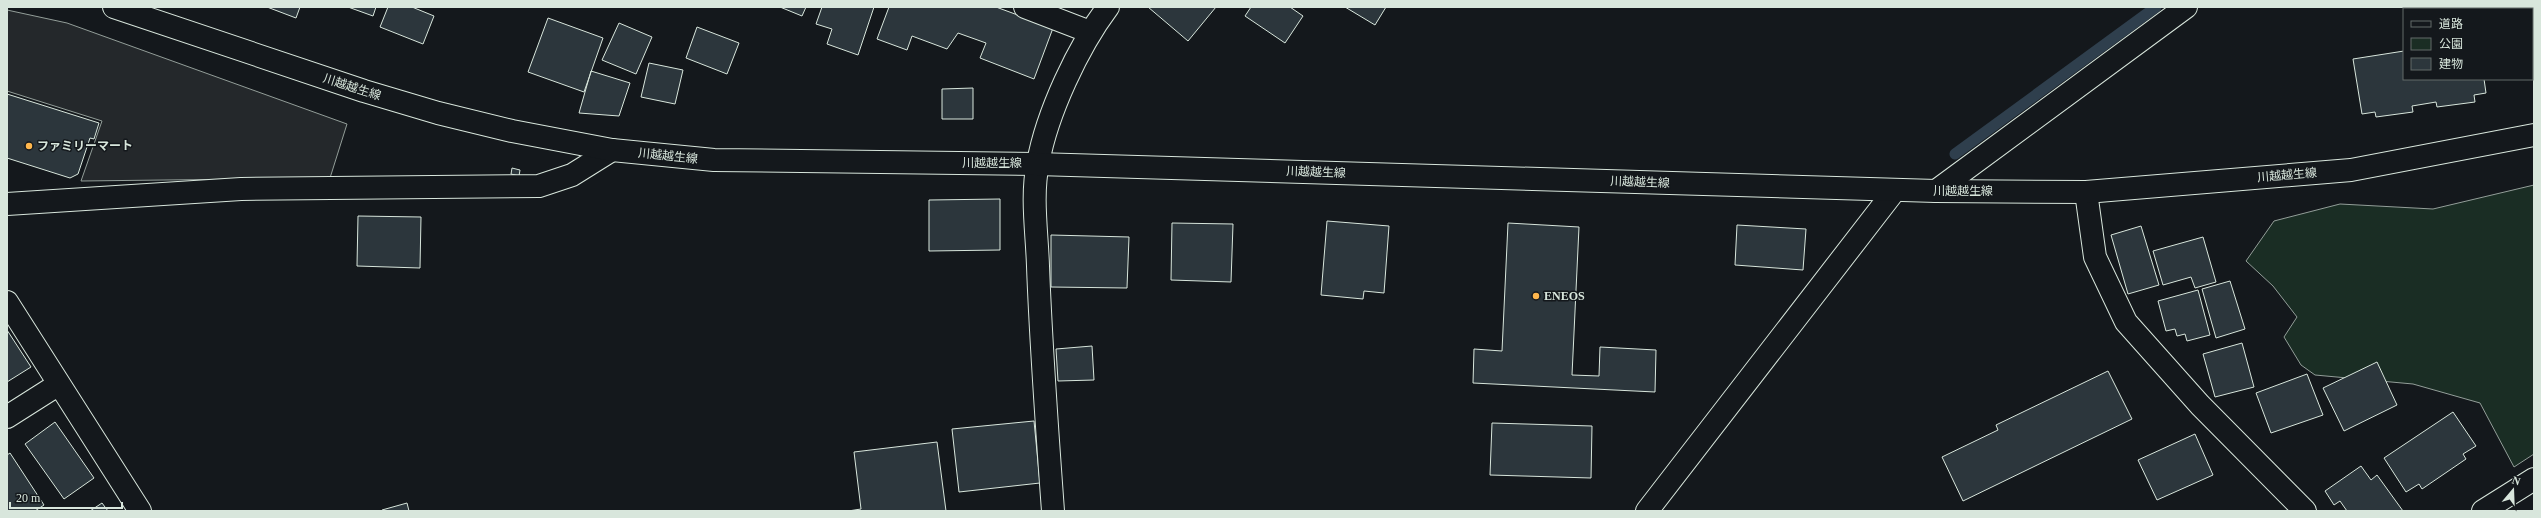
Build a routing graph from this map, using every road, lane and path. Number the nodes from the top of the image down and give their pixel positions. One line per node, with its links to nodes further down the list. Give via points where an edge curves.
1 (114, 7): 7 (street, 川越越生線, via 364,91 438,113 512,132)
2 (1025, 7): 5 (street)
3 (1108, 7): 5 (street)
4 (2186, 7): 10 (street)
5 (1090, 32): 8 (street, via 1055,110)
6 (2534, 135): 11 (street, 川越越生線, via 2352,170)
7 (612, 150): 8 (street, 川越越生線, via 714,160); 12 (street, via 572,175 539,186 241,189)
8 (1038, 164): 9 (street, 川越越生線); 18 (street, via 1035,198 1041,342)
9 (1895, 190): 10 (street, 川越越生線); 19 (street)
10 (1936, 192): 11 (street, 川越越生線)
11 (2086, 192): 20 (street, via 2095,257 2126,322 2200,404)
12 (7, 204)
13 (7, 302): 14 (street)
14 (59, 384): 15 (street); 17 (street)
15 (7, 417)
16 (2534, 479): 21 (street)
17 (140, 511)
18 (1053, 511)
19 (1647, 511)
20 (2305, 511)
21 (2483, 511)

